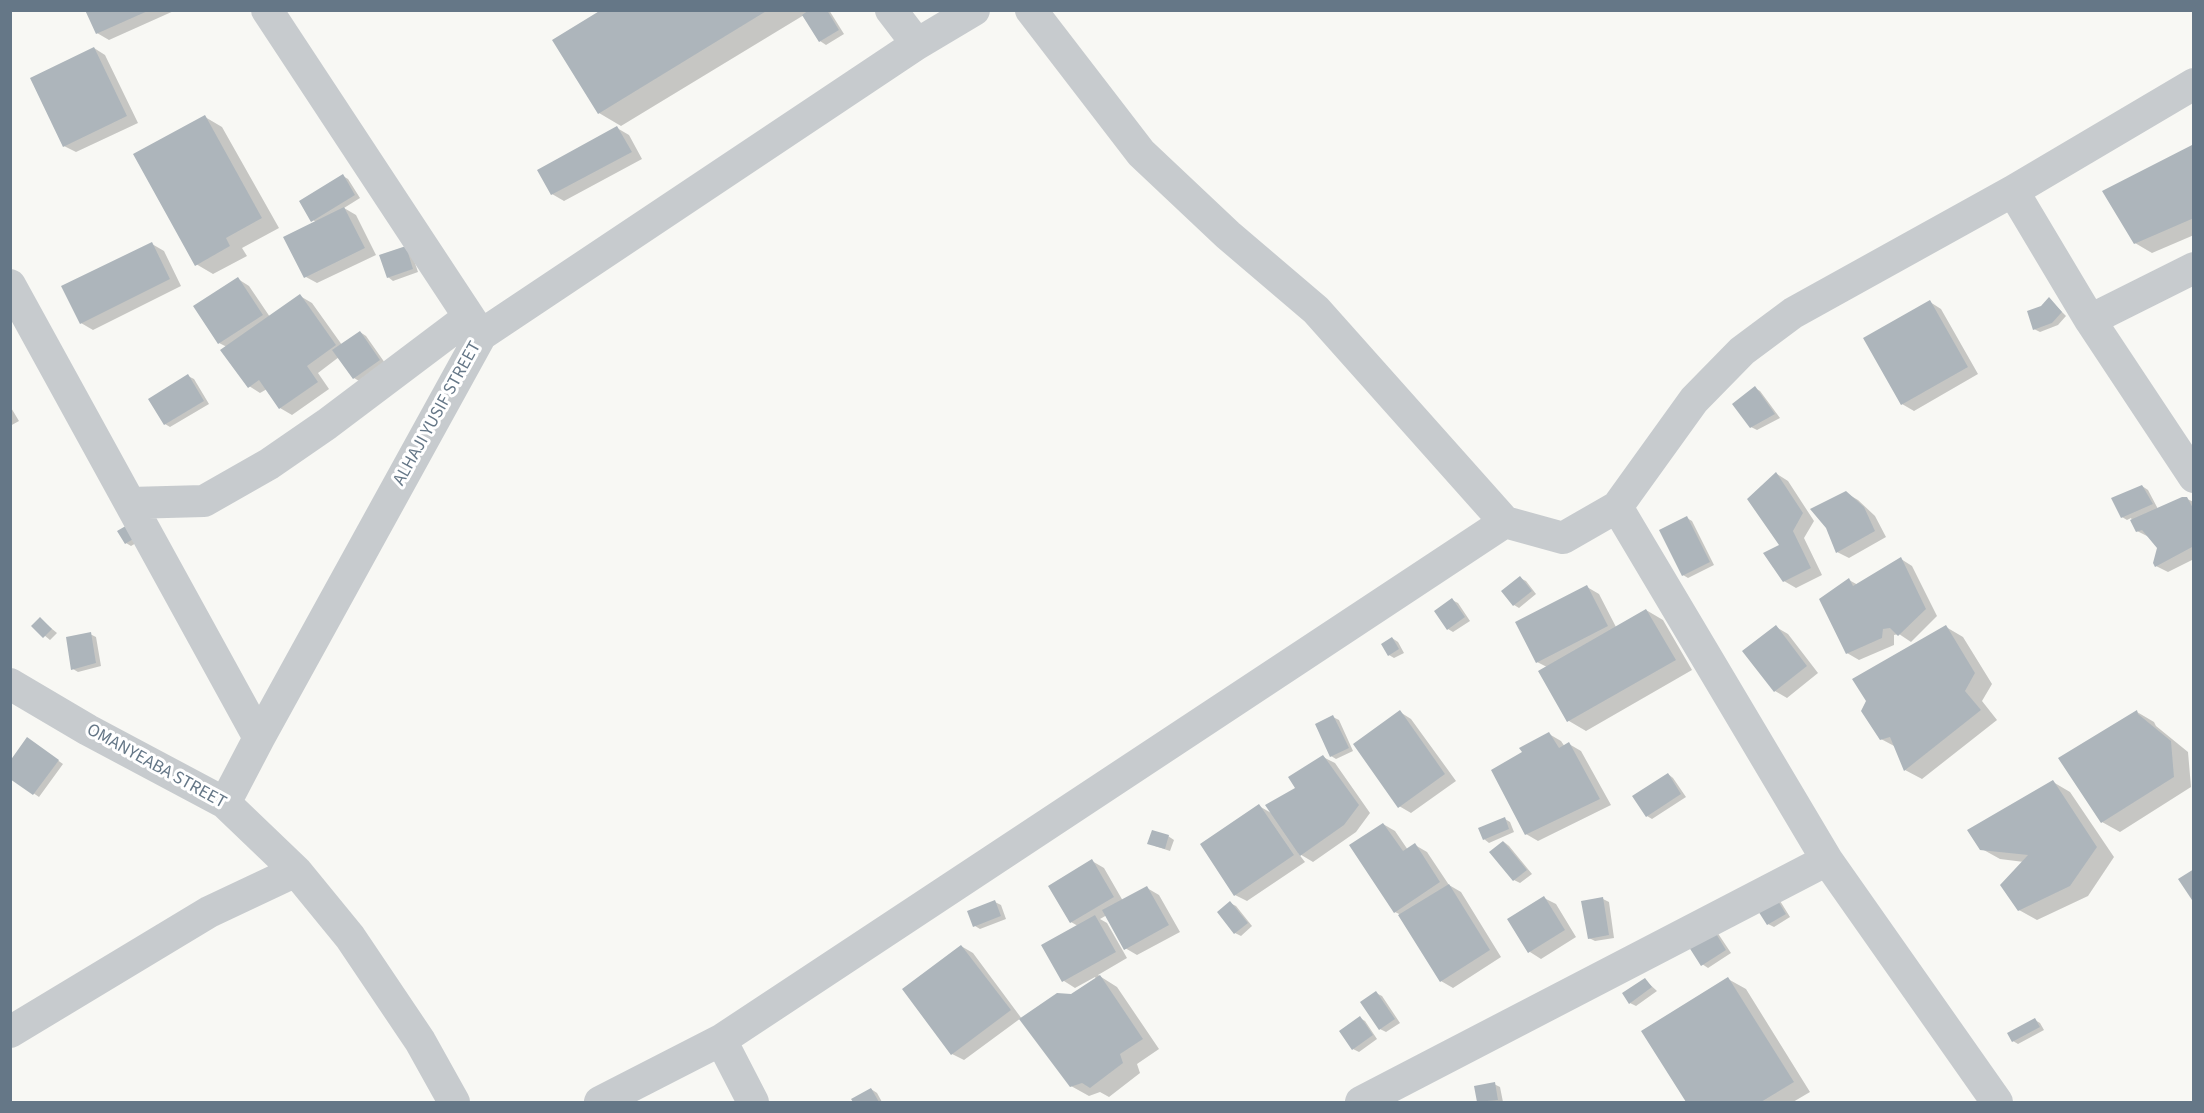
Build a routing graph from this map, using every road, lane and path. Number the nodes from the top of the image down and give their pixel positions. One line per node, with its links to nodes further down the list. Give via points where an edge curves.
1 (267, 10): 11 (street, ALHAJI YUSIF STREET)
2 (891, 10): 5 (street)
3 (974, 10): 5 (street)
4 (1031, 10): 15 (street, via 1141,153 1228,235 1317,310)
5 (917, 44): 11 (street)
6 (2193, 84): 7 (street)
7 (2013, 191): 10 (street); 14 (street, via 1793,314 1742,351 1694,400)
8 (2193, 268): 10 (street)
9 (10, 285): 13 (street)
10 (2090, 320): 12 (street)
11 (475, 326): 13 (street, via 269,464 204,501); 17 (street, ALHAJI YUSIF STREET)
12 (2193, 477)
13 (130, 503): 17 (street)
14 (1617, 507): 15 (street, via 1563,538); 19 (street)
15 (1505, 522): 22 (street)
16 (10, 684): 18 (street, OMANYEABA STREET)
17 (259, 738): 18 (street, ALHAJI YUSIF STREET)
18 (225, 803): 20 (street, OMANYEABA STREET)
19 (1827, 860): 26 (street); 27 (street)
20 (296, 871): 21 (street, via 209,912); 23 (street, OMANYEABA STREET, via 356,946 420,1041)
21 (10, 1032)
22 (722, 1040): 24 (street); 25 (street)
23 (454, 1102)
24 (600, 1102)
25 (753, 1102)
26 (1361, 1102)
27 (1997, 1102)

